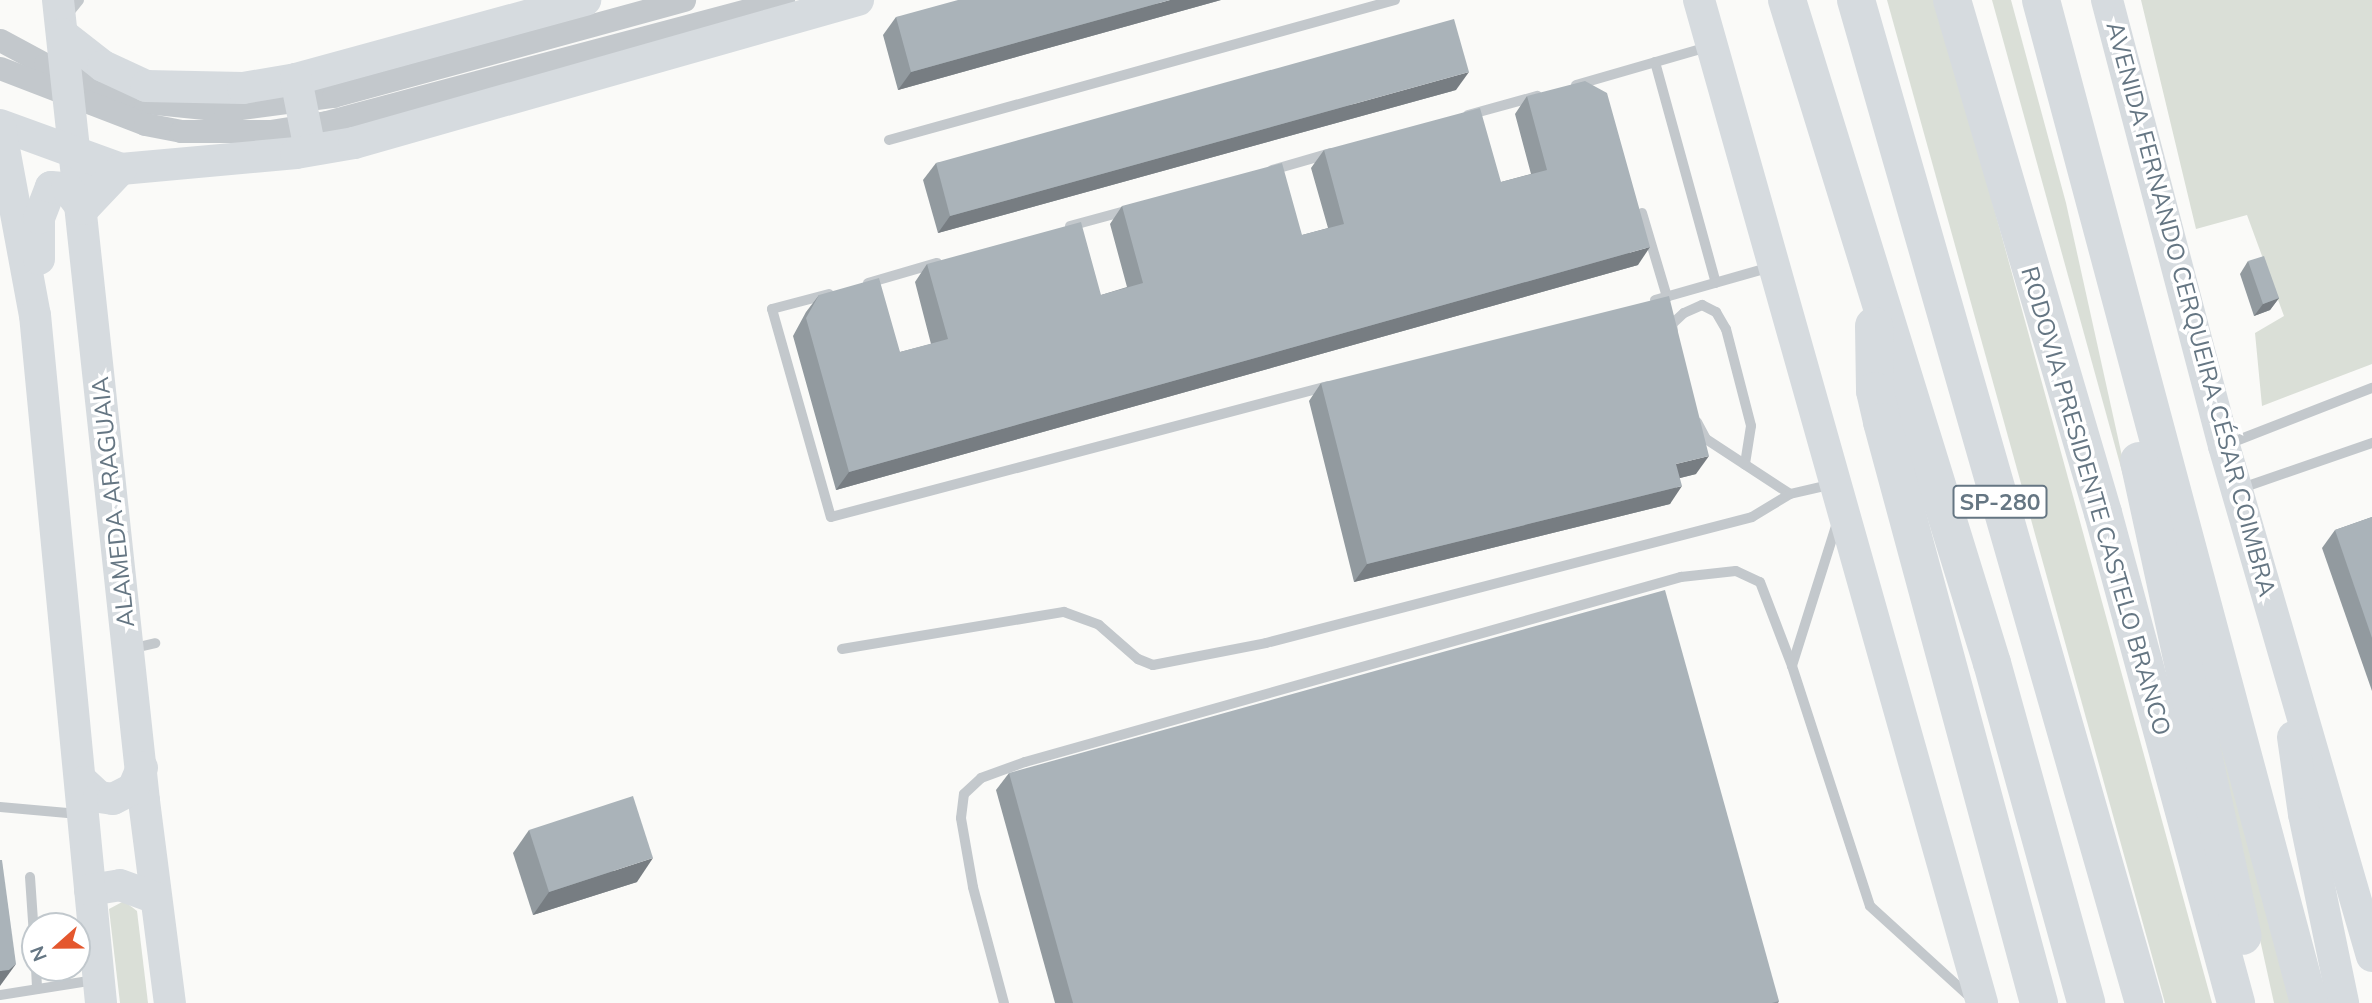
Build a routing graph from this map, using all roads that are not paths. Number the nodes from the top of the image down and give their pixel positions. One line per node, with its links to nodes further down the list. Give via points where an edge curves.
1 (585, 0): 18 (main road)
2 (684, 0): 14 (street, via 333,96 225,110 145,102 45,64)
3 (783, 0): 17 (street, via 326,122 270,131 181,131 145,124)
4 (858, 0): 25 (main road, via 366,139)
5 (1395, 0): 23 (lane)
6 (1699, 0): 15 (main road)
7 (1787, 0): 37 (highway)
8 (1856, 0): 74 (highway, SP-280)
9 (1952, 0): 75 (highway, RODOVIA PRESIDENTE CASTELO BRANCO, via 2103,513)
10 (2021, 0): 76 (highway, via 2144,479 2174,637)
11 (2041, 0): 77 (highway)
12 (2107, 0): 47 (main road, AVENIDA FERNANDO CERQUEIRA CÉSAR COIMBRA)
13 (65, 14): 18 (main road, via 103,66 146,86 243,88); 26 (main road, ALAMEDA ARAGUAIA)
14 (0, 40)
15 (1711, 47): 16 (lane); 34 (main road)
16 (1656, 62): 19 (lane); 35 (lane)
17 (0, 68)
18 (296, 79): 25 (main road)
19 (1562, 89)
20 (1548, 92): 21 (lane)
21 (1455, 118)
22 (0, 126): 26 (main road); 41 (main road)
23 (889, 140)
24 (1348, 148): 28 (lane)
25 (310, 150): 27 (main road)
26 (73, 151): 27 (main road); 30 (main road, ALAMEDA ARAGUAIA)
27 (121, 169): 30 (main road)
28 (1254, 175)
29 (1147, 205): 32 (lane)
30 (83, 209): 41 (main road, via 61,184 47,193 39,218); 55 (main road, ALAMEDA ARAGUAIA, via 142,646)
31 (1642, 214): 39 (lane)
32 (1053, 231)
33 (946, 261): 36 (lane)
34 (1776, 266): 35 (lane); 51 (main road)
35 (1716, 283): 39 (lane)
36 (852, 287)
37 (1875, 289): 72 (highway, via 1873,363 1880,412); 73 (highway, via 1992,663)
38 (839, 291): 43 (lane, via 772,309 831,517)
39 (1667, 297): 40 (lane)
40 (1640, 304)
41 (35, 315): 56 (main road)
42 (1674, 340): 48 (lane, via 1672,324 1684,313 1702,305 1716,313 1746,395 1751,426)
43 (1343, 382)
44 (2372, 388): 47 (lane)
45 (1691, 404): 48 (lane, via 1706,439)
46 (2372, 443): 49 (lane)
47 (2224, 446): 49 (main road, AVENIDA FERNANDO CERQUEIRA CÉSAR COIMBRA)
48 (1745, 465): 50 (lane)
49 (2237, 490): 52 (main road, AVENIDA FERNANDO CERQUEIRA CÉSAR COIMBRA)
50 (1790, 494): 51 (lane); 53 (lane, via 1752,517 1266,643 1153,665 1138,659 1099,625 1064,612)
51 (1839, 495): 54 (lane); 71 (main road)
52 (2276, 618): 63 (main road); 78 (main road, via 2304,814)
53 (842, 649)
54 (1792, 666): 69 (lane, via 1760,582 1736,571 1681,577 981,778 964,794 961,818 973,887); 70 (lane, via 1870,906)
55 (142, 768): 56 (main road, via 133,789 113,799 99,797); 61 (main road, ALAMEDA ARAGUAIA)
56 (83, 782): 58 (main road)
57 (0, 807): 58 (lane)
58 (85, 814): 60 (main road)
59 (30, 877): 62 (lane)
60 (90, 890): 61 (main road, via 120,885); 66 (main road)
61 (156, 898): 68 (main road, ALAMEDA ARAGUAIA)
62 (32, 912)
63 (2372, 956)
64 (37, 982): 65 (lane)
65 (37, 989): 66 (lane); 67 (lane)
66 (100, 991)
67 (0, 995)
68 (170, 1003)
69 (1004, 1003)
70 (1976, 1003)
71 (1982, 1003)
72 (2039, 1003)
73 (2086, 1003)
74 (2144, 1003)
75 (2236, 1003)
76 (2257, 1003)
77 (2309, 1003)
78 (2343, 1003)

